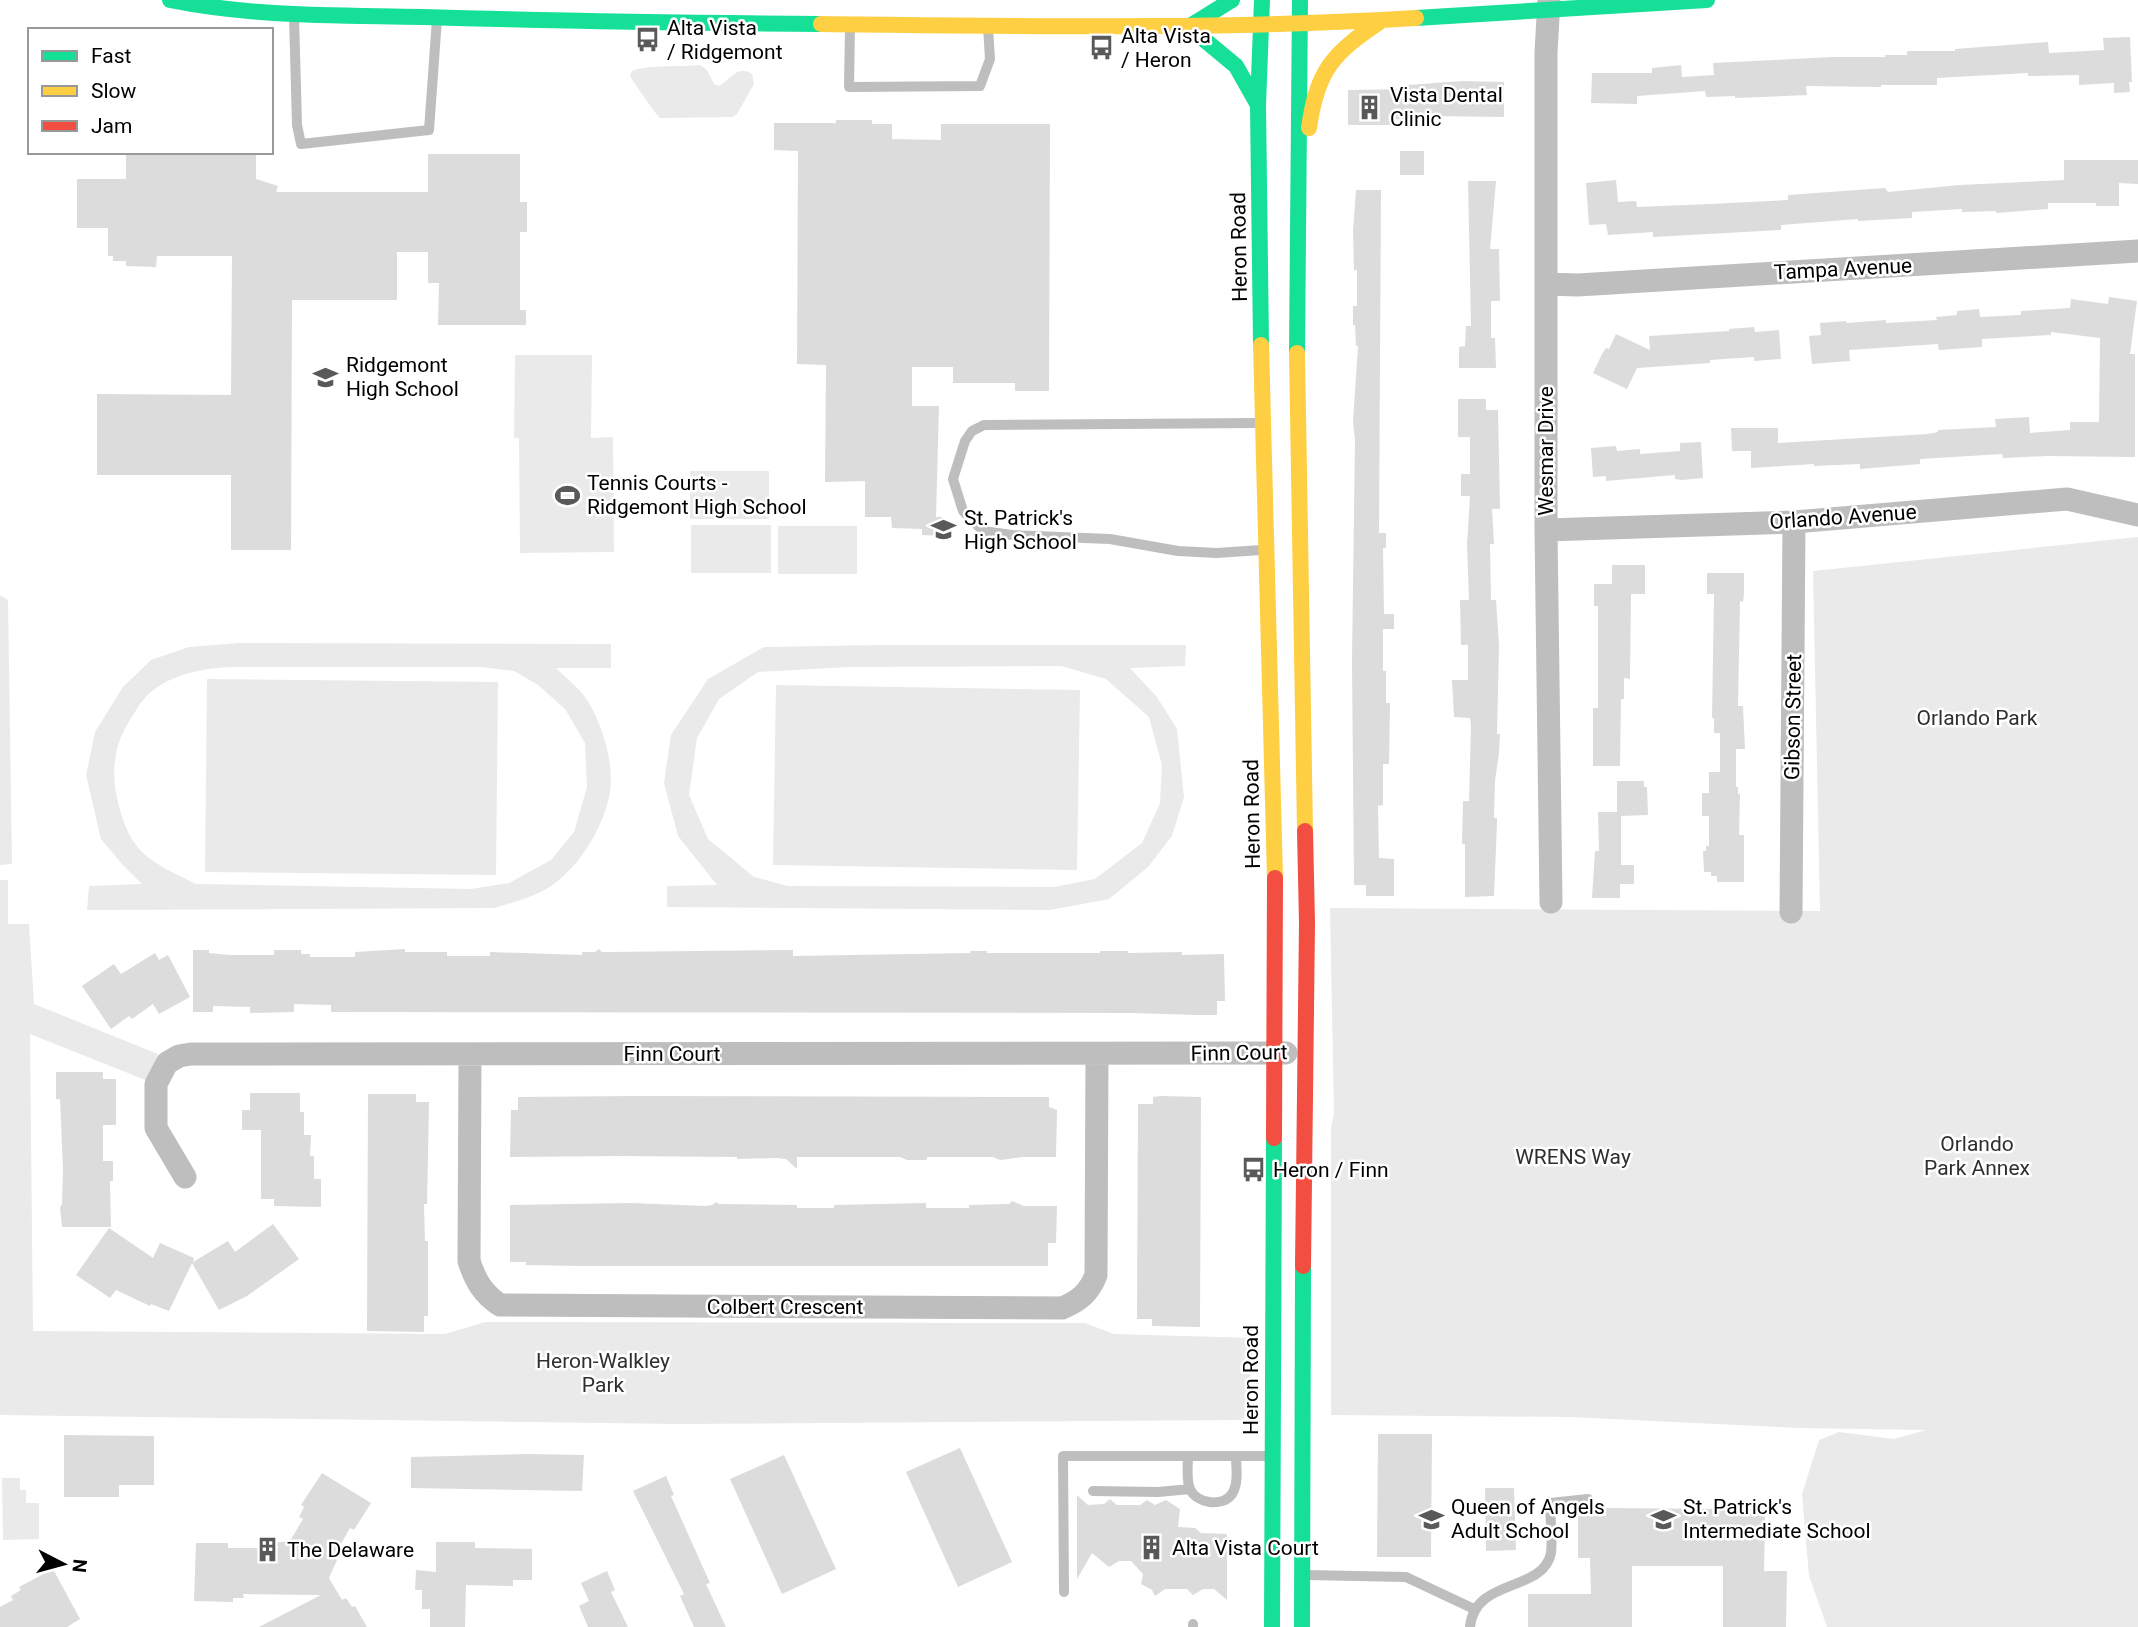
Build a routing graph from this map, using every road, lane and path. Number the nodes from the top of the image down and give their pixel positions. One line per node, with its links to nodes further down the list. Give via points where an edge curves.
1 (170, 0): 9 (main road)
2 (1232, 0): 16 (main road)
3 (1262, 0): 13 (main road, Heron Road)
4 (1300, 0): 14 (main road, Heron Road)
5 (1707, 0): 6 (main road)
6 (1549, 5): 11 (main road); 20 (street, Wesmar Drive)
7 (1369, 6): 11 (main road)
8 (584, 10): 10 (main road); 12 (main road)
9 (294, 13): 10 (main road); 10 (lane, via 297,125 302,144 429,130)
10 (437, 16)
11 (1385, 18): 14 (main road); 18 (main road, via 1330,60 1318,82)
12 (850, 23): 15 (main road); 15 (lane, via 849,87 980,86 990,60)
13 (1262, 24): 14 (main road); 16 (main road); 17 (main road, Heron Road)
14 (1299, 24): 18 (main road, Heron Road)
15 (988, 26): 16 (main road)
16 (1189, 27): 17 (main road, via 1236,66)
17 (1258, 105): 21 (main road, Heron Road)
18 (1296, 240): 29 (main road, Heron Road)
19 (2138, 251): 20 (street, Tampa Avenue)
20 (1547, 284): 24 (street, Wesmar Drive)
21 (1264, 423): 25 (main road, Heron Road); 25 (lane, via 984,425 965,441 953,479 963,512 983,531 1110,539 1204,553)
22 (2138, 515): 23 (street, Orlando Avenue, via 2067,499)
23 (1794, 522): 24 (street, Orlando Avenue); 27 (street, Gibson Street)
24 (1546, 530): 26 (street, Wesmar Drive)
25 (1267, 550): 28 (main road, Heron Road, via 1276,924)
26 (1551, 902)
27 (1791, 912)
28 (1274, 1053): 29 (street, Finn Court); 31 (street, Finn Court); 35 (main road, Heron Road)
29 (1305, 1053): 39 (main road, Heron Road)
30 (470, 1054): 31 (street, Finn Court); 31 (street, Colbert Crescent, via 469,1261 474,1278 500,1305 1049,1308 1078,1301 1096,1275); 32 (street, Finn Court, via 178,1056 167,1063 156,1084 156,1128)
31 (1097, 1054)
32 (186, 1177)
33 (1188, 1456): 34 (lane); 36 (lane); 40 (lane, via 1063,1456)
34 (1236, 1456): 35 (lane); 36 (lane, via 1236,1482 1225,1500 1206,1501)
35 (1272, 1456): 39 (main road, Heron Road)
36 (1190, 1489): 37 (lane)
37 (1093, 1491)
38 (1588, 1499): 41 (lane, via 1550,1503 1551,1555 1541,1569 1493,1593)
39 (1288, 1574): 41 (lane, via 1406,1577); 42 (main road, Heron Road); 43 (main road, Heron Road)
40 (1064, 1592)
41 (1474, 1609): 44 (lane)
42 (1272, 1627)
43 (1302, 1627)
44 (1470, 1627)

